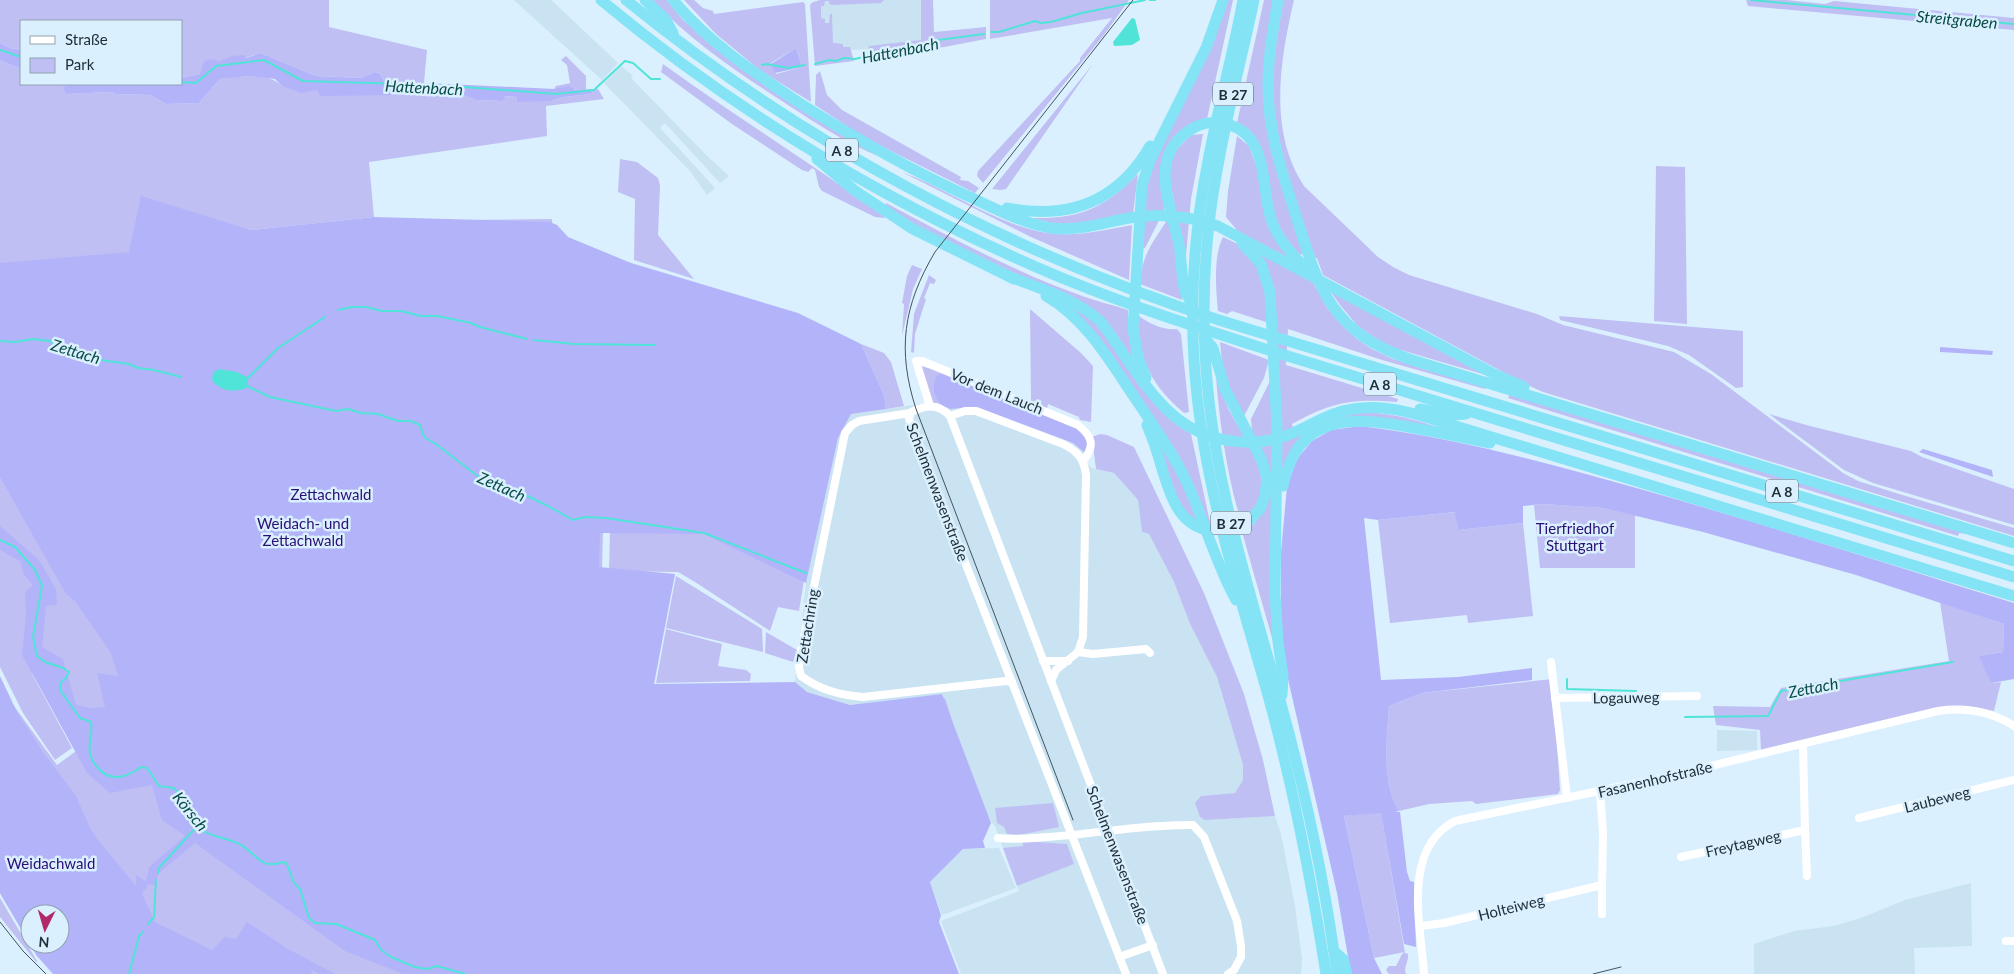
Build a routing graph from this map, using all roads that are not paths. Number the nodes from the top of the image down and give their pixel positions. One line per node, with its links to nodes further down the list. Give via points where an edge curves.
1 (602, 0): 11 (highway, A 8, via 684,66)
2 (626, 0): 9 (highway, A 8)
3 (645, 0): 9 (highway, A 8, via 666,20)
4 (1243, 0): 16 (highway, B 27, via 1204,182 1196,244)
5 (1254, 0): 17 (highway, B 27, via 1211,205)
6 (1278, 0): 19 (highway, via 1268,71 1270,118 1278,158 1308,254 1326,297 1346,324 1380,348)
7 (674, 1): 12 (highway, A 8, via 718,46 787,94 884,153)
8 (1222, 2): 10 (highway, via 1206,48)
9 (676, 39): 30 (highway, A 8, via 771,106 887,176 995,231 1124,287 1263,334)
10 (1167, 126): 12 (highway, via 1154,138 1132,172 1093,202 1043,213); 18 (highway, via 1144,179 1138,227 1133,328 1138,357)
11 (807, 149): 14 (highway, A 8, via 830,171 896,219 933,241); 24 (highway, A 8, via 964,234 1038,268 1221,335)
12 (983, 203): 13 (highway, A 8, via 1032,223 1062,229 1148,216 1172,216 1205,222)
13 (1228, 231): 15 (highway, A 8); 28 (highway, via 1257,257 1270,292 1277,418)
14 (1008, 276): 18 (highway, A 8, via 1074,302 1093,315); 22 (highway, via 1048,297 1086,330)
15 (1314, 276): 16 (highway, via 1276,232 1255,145 1230,125 1219,122 1195,127 1171,147 1165,176 1185,290); 19 (highway, A 8, via 1494,374 1531,390)
16 (1194, 308): 33 (highway, B 27, via 1195,376 1205,457)
17 (1204, 337): 22 (highway, via 1213,348 1224,389 1262,461 1267,478 1263,504 1247,523 1232,530 1209,531 1183,517 1173,503); 43 (highway, B 27, via 1210,416 1221,481)
18 (1149, 387): 21 (highway, A 8, via 1159,402 1181,421 1205,434 1230,441 1263,441 1294,432 1344,410 1369,407)
19 (1542, 399): 29 (highway, A 8)
20 (930, 406): 23 (street, Schelmenwasenstraße); 25 (street, Schelmenwasenstraße, via 944,409); 27 (street, Vor dem Lauch, via 916,361 938,367 1078,425 1088,434 1091,446 1091,452)
21 (1398, 410): 24 (highway, A 8, via 1416,408 1453,415); 26 (highway, A 8)
22 (1143, 411): 33 (highway, via 1183,474 1227,585)
23 (910, 413): 40 (street, Schelmenwasenstraße, via 909,419); 40 (street, Zettachring, via 859,421 845,433 801,651 801,676 815,686 842,695 863,697)
24 (1479, 414): 31 (highway, A 8)
25 (950, 416): 27 (street, Vor dem Lauch, via 976,411 1063,444 1074,450); 36 (street, Schelmenwasenstraße)
26 (1527, 448): 28 (highway, via 1376,421 1342,422 1313,434 1293,455); 32 (highway, A 8)
27 (1083, 461): 34 (street, Vor dem Lauch, via 1086,475 1083,629)
28 (1276, 515): 43 (highway, via 1274,578 1283,676)
29 (2014, 543)
30 (2014, 561)
31 (2014, 577)
32 (2014, 596)
33 (1245, 616): 62 (highway, B 27, via 1292,789)
34 (1078, 652): 35 (street, via 1093,654 1146,649); 37 (street)
35 (1150, 653)
36 (1043, 661): 37 (street); 39 (street, Schelmenwasenstraße)
37 (1068, 661): 39 (street, via 1056,670)
38 (1551, 662): 42 (street)
39 (1051, 681): 51 (street, Schelmenwasenstraße)
40 (1012, 682): 52 (street, Schelmenwasenstraße)
41 (1696, 696): 42 (street, Logauweg)
42 (1555, 698): 48 (street)
43 (1281, 704): 60 (highway, B 27, via 1310,820)
44 (2014, 726): 45 (street, Fasanenhofstraße, via 1982,712 1949,709)
45 (1803, 744): 47 (street, Fasanenhofstraße); 50 (street)
46 (2014, 780): 49 (street, Laubeweg)
47 (1600, 791): 48 (street, Fasanenhofstraße); 56 (street)
48 (1567, 798): 58 (street, Fasanenhofstraße, via 1463,819 1444,830 1430,846 1421,867 1418,884)
49 (1859, 818)
50 (1805, 830): 54 (street, Freytagweg); 55 (street)
51 (1108, 832): 52 (street); 59 (street, Schelmenwasenstraße); 65 (street, via 1168,825 1193,825 1199,830 1237,921 1241,957)
52 (1072, 836): 53 (street); 61 (street, Schelmenwasenstraße)
53 (998, 838)
54 (1681, 857)
55 (1807, 876)
56 (1602, 885): 57 (street); 58 (street, Holteiweg)
57 (1602, 914)
58 (1421, 926): 68 (street, Fasanenhofstraße)
59 (1153, 945): 61 (street); 64 (street, Schelmenwasenstraße)
60 (1334, 951): 66 (highway, B 27); 67 (highway, via 1343,959)
61 (1120, 957): 63 (street, Schelmenwasenstraße)
62 (1324, 971)
63 (1126, 974)
64 (1163, 974)
65 (1228, 974)
66 (1337, 974)
67 (1347, 974)
68 (1424, 974)

